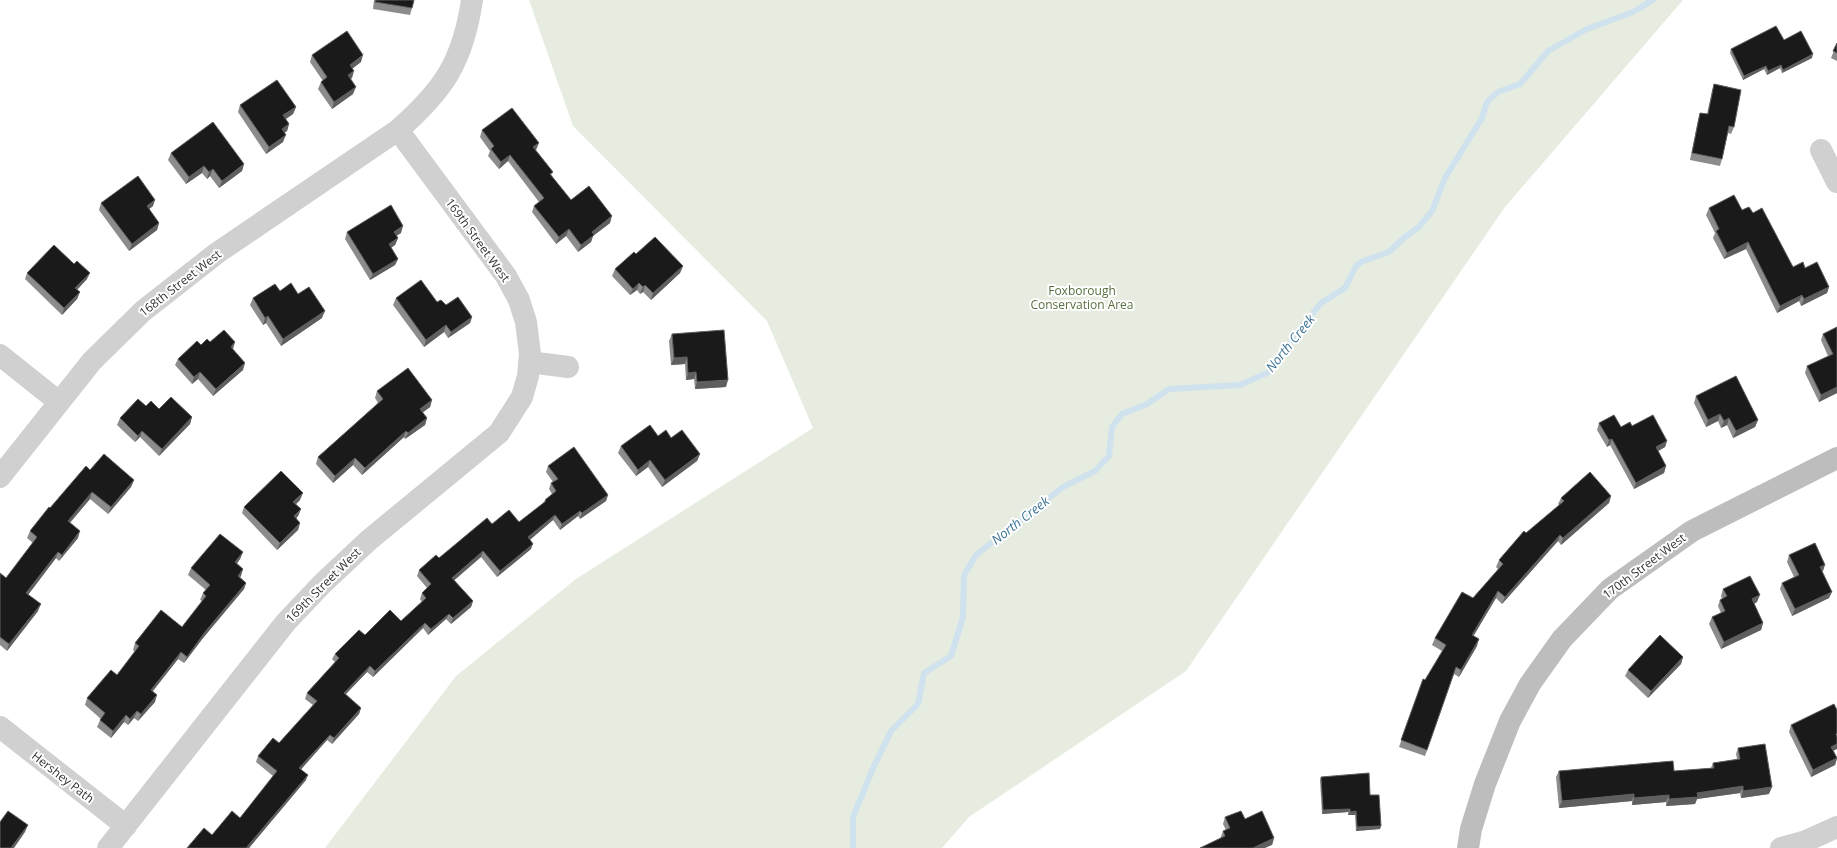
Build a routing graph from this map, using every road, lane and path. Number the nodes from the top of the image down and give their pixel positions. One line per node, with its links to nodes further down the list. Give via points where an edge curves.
1 (472, 0): 2 (street, 168th Street West, via 466,30 452,68 442,86)
2 (398, 130): 6 (street, 169th Street West, via 506,276 519,300 526,322); 8 (street, 168th Street West, via 178,282 143,311 92,361)
3 (1821, 150): 4 (street)
4 (1837, 182)
5 (0, 355): 8 (street)
6 (529, 362): 7 (street); 12 (street, 169th Street West, via 522,397 499,433 368,540 323,583 286,622)
7 (568, 367)
8 (59, 402): 10 (street, 168th Street West)
9 (1837, 458): 15 (street, 170th Street West, via 1692,530 1610,589 1562,639 1530,684 1510,721 1485,784)
10 (0, 477)
11 (0, 727): 12 (street, Hershey Path)
12 (126, 826): 14 (street, 169th Street West)
13 (1837, 827): 16 (street, via 1806,841)
14 (108, 848)
15 (1468, 848)
16 (1781, 848)

